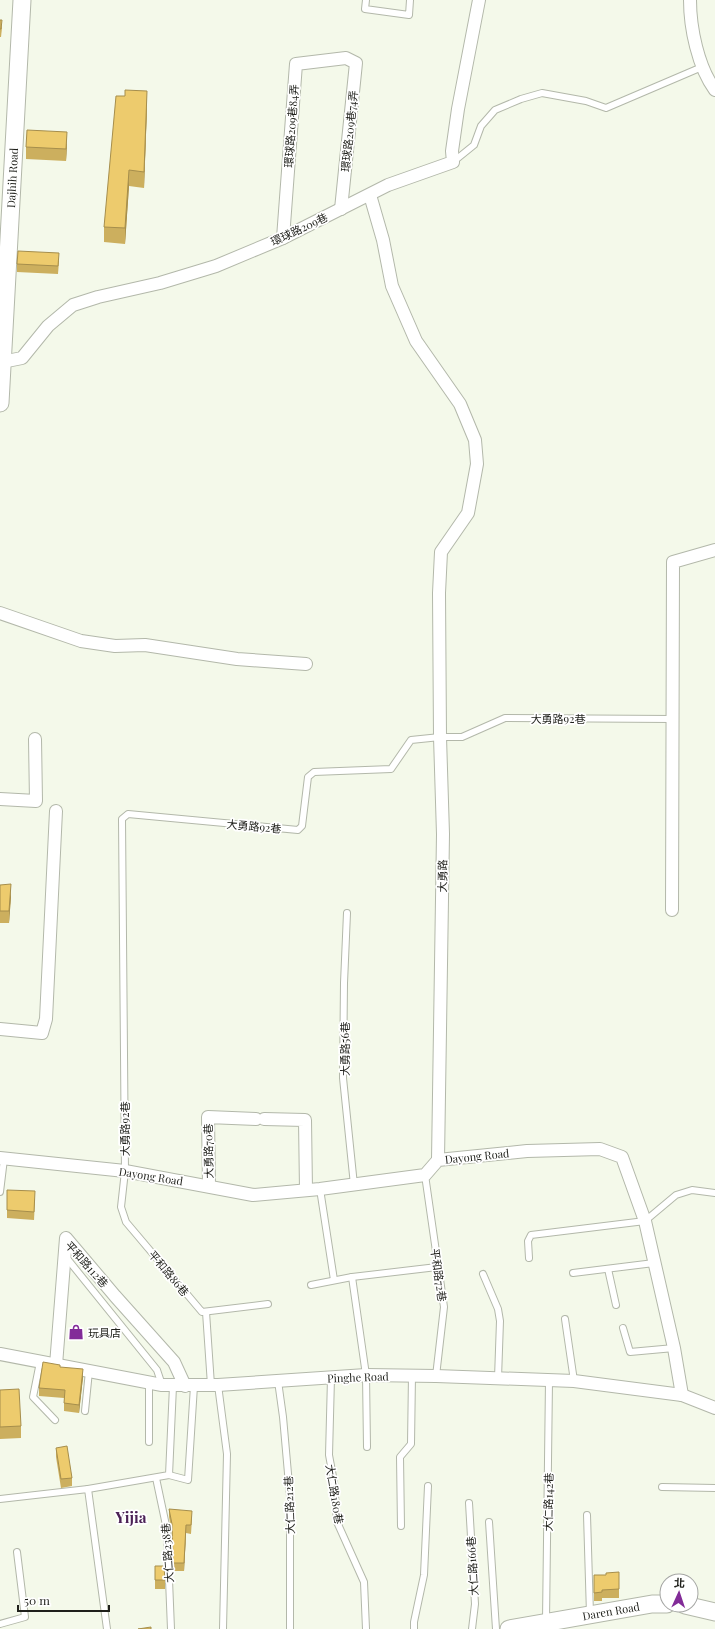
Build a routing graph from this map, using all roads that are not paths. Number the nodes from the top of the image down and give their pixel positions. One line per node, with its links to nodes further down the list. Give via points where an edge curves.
1 (22, 0): 13 (street, Dajhih Road)
2 (366, 0): 3 (lane, via 365,10 409,15)
3 (410, 0)
4 (479, 0): 9 (street, via 458,109 452,151)
5 (690, 0): 7 (street, via 690,18)
6 (346, 58): 11 (street, 環球路209巷74弄, via 356,63); 12 (street, 環球路209巷84弄, via 296,64)
7 (702, 67): 8 (street); 9 (lane, via 606,108 586,101 542,93 521,99 495,110 481,126 474,145)
8 (715, 90)
9 (454, 162): 10 (street, 環球路209巷, via 388,185)
10 (370, 194): 11 (street, 環球路209巷); 19 (street, 大勇路, via 392,286 416,341 460,404 475,440 477,464 468,513 441,552)
11 (341, 209): 12 (street, 環球路209巷)
12 (283, 238): 13 (street, 環球路209巷, via 216,266 73,305 48,326 22,358)
13 (2, 359): 14 (street, Dajhih Road)
14 (0, 403)
15 (715, 550): 18 (street, via 673,562)
16 (0, 613): 17 (street, via 81,641 115,646 145,645 237,659)
17 (306, 664)
18 (672, 719): 19 (lane, 大勇路92巷, via 504,718 462,737); 23 (street)
19 (440, 737): 27 (street, 大勇路, via 443,834); 28 (lane, 大勇路92巷, via 411,740 391,769 314,772 308,777 302,826 298,830 128,814 122,819)
20 (35, 739): 21 (street, via 36,801)
21 (0, 799)
22 (56, 811): 25 (street, via 46,1019 42,1033)
23 (672, 910)
24 (347, 913): 30 (lane, 大勇路56巷, via 343,1078)
25 (0, 1029)
26 (2, 1158): 28 (street, Dayong Road); 34 (lane)
27 (438, 1160): 29 (street, Dayong Road); 36 (street, Dayong Road, via 527,1151 600,1149 622,1157)
28 (125, 1171): 31 (street, Dayong Road); 49 (lane, 平和路86巷, via 120,1207 126,1222 202,1312)
29 (425, 1175): 30 (street, Dayong Road); 40 (lane, 平和路72巷)
30 (354, 1185): 32 (street, Dayong Road)
31 (209, 1186): 33 (street, Dayong Road, via 253,1195); 33 (street, 大勇路70巷, via 208,1118 305,1120)
32 (320, 1189): 33 (street, Dayong Road); 45 (lane)
33 (306, 1190)
34 (0, 1192)
35 (715, 1194): 36 (lane, via 692,1190 676,1195)
36 (645, 1221): 38 (lane, via 531,1236 528,1241); 39 (street, Dayong Road)
37 (64, 1254): 55 (street, 平和路112巷); 67 (lane, via 157,1370); 67 (street, 平和路112巷, via 66,1238 174,1362)
38 (529, 1258)
39 (654, 1263): 41 (lane); 52 (street, Dayong Road)
40 (437, 1267): 44 (lane); 59 (lane, 平和路72巷, via 444,1307)
41 (608, 1268): 42 (lane); 48 (lane)
42 (573, 1273)
43 (483, 1274): 61 (lane, via 498,1309 500,1321)
44 (352, 1277): 45 (lane); 57 (lane)
45 (334, 1280): 46 (lane)
46 (311, 1285)
47 (268, 1304): 49 (lane)
48 (616, 1305)
49 (206, 1312): 66 (lane)
50 (565, 1319): 64 (lane)
51 (623, 1328): 52 (lane, via 630,1352)
52 (674, 1348): 68 (street, Dayong Road)
53 (0, 1354): 54 (street, Pinghe Road)
54 (40, 1362): 55 (street, Pinghe Road); 71 (lane, via 33,1397)
55 (56, 1365): 56 (street, Pinghe Road)
56 (89, 1371): 65 (street, Pinghe Road); 70 (lane)
57 (366, 1375): 58 (street, Pinghe Road); 60 (street, Pinghe Road); 73 (lane)
58 (412, 1375): 59 (street, Pinghe Road); 84 (lane, via 411,1444 400,1457)
59 (436, 1376): 61 (street, Pinghe Road)
60 (331, 1378): 62 (street, Pinghe Road); 97 (lane, 大仁路180巷, via 329,1455 337,1522 364,1582)
61 (498, 1378): 63 (street, Pinghe Road)
62 (278, 1381): 66 (street, Pinghe Road); 96 (lane, 大仁路212巷, via 290,1496)
63 (549, 1381): 64 (street, Pinghe Road); 90 (lane, 大仁路142巷)
64 (574, 1381): 68 (street, Pinghe Road)
65 (149, 1383): 67 (street, Pinghe Road); 72 (lane)
66 (215, 1385): 67 (street, Pinghe Road); 95 (lane, via 227,1454)
67 (178, 1386): 74 (lane); 74 (lane, via 188,1480)
68 (682, 1395): 69 (street, Pinghe Road)
69 (714, 1407)
70 (85, 1411)
71 (55, 1420)
72 (149, 1442)
73 (367, 1447)
74 (169, 1475): 75 (lane)
75 (156, 1478): 79 (lane); 94 (lane, 大仁路238巷, via 167,1530)
76 (428, 1486): 98 (lane, via 424,1576)
77 (662, 1487): 78 (lane)
78 (715, 1488)
79 (88, 1490): 80 (lane); 93 (lane)
80 (0, 1499)
81 (469, 1503): 99 (lane, 大仁路166巷, via 475,1604)
82 (587, 1515): 89 (lane)
83 (489, 1522): 100 (lane)
84 (401, 1526)
85 (17, 1552): 91 (lane, via 25,1617)
86 (659, 1604): 89 (street, Daren Road)
87 (699, 1608): 88 (street)
88 (715, 1612)
89 (590, 1615): 90 (street, Daren Road)
90 (546, 1622): 92 (street, Daren Road)
91 (0, 1624)
92 (529, 1627): 101 (street, Daren Road)
93 (107, 1629)
94 (171, 1629)
95 (223, 1629)
96 (290, 1629)
97 (366, 1629)
98 (414, 1629)
99 (472, 1629)
100 (496, 1629)
101 (509, 1629)

